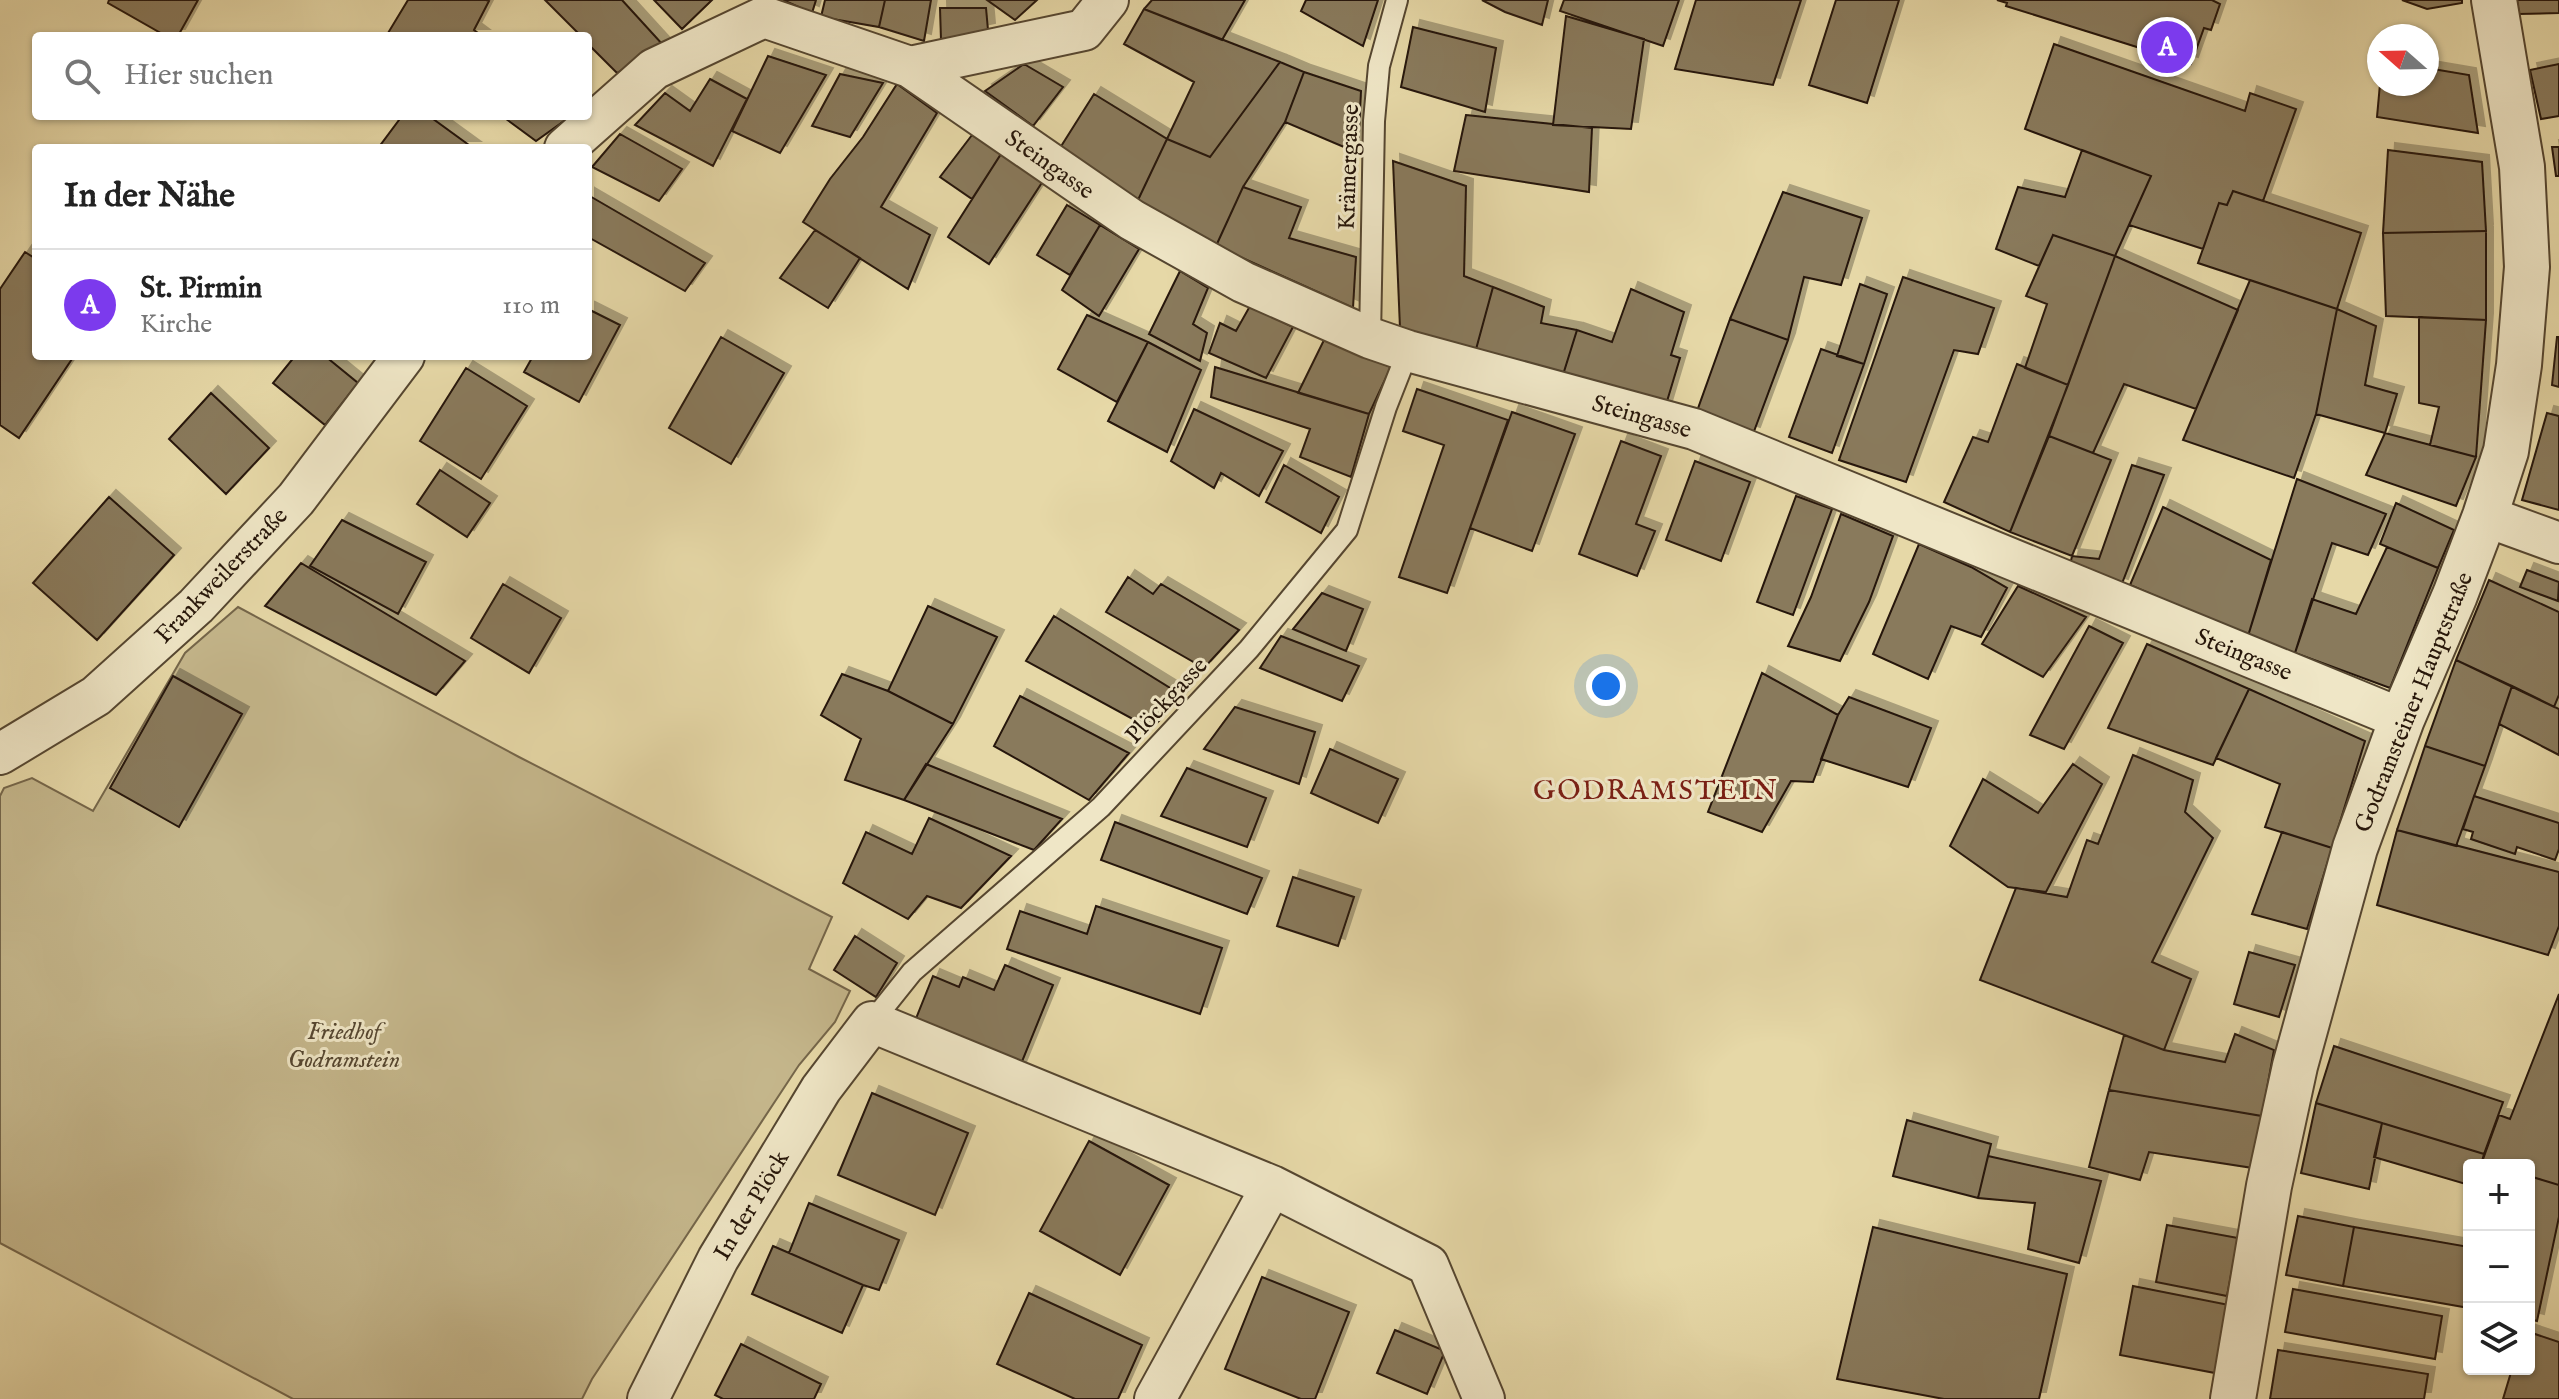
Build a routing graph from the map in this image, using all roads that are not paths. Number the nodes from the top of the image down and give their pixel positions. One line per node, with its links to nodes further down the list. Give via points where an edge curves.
1 (1108, 0): 5 (street, via 1084,30)
2 (1397, 0): 7 (lane, Krämergasse, via 1379,66 1374,121)
3 (2494, 0): 10 (street, Godramsteiner Hauptstraße, via 2522,167 2527,267 2506,451)
4 (756, 8): 5 (street); 6 (street, via 654,69)
5 (910, 67): 7 (street, Steingasse, via 1132,220 1243,282)
6 (570, 144)
7 (1370, 338): 8 (street, Steingasse)
8 (1408, 351): 12 (street, Steingasse, via 1694,429); 14 (lane, Plöckgasse, via 1347,530 1249,649 1101,807 912,972)
9 (401, 360): 13 (street, Frankweilerstraße, via 296,499 196,606 96,696)
10 (2485, 516): 11 (street); 12 (street, Godramsteiner Hauptstraße)
11 (2559, 543)
12 (2402, 719): 19 (street, Godramsteiner Hauptstraße, via 2355,848 2295,1066)
13 (0, 754)
14 (872, 1022): 15 (street); 16 (street, In der Plöck, via 821,1089 718,1259)
15 (1272, 1186): 17 (street); 18 (street, via 1428,1265)
16 (648, 1399)
17 (1155, 1399)
18 (1484, 1399)
19 (2233, 1399)

